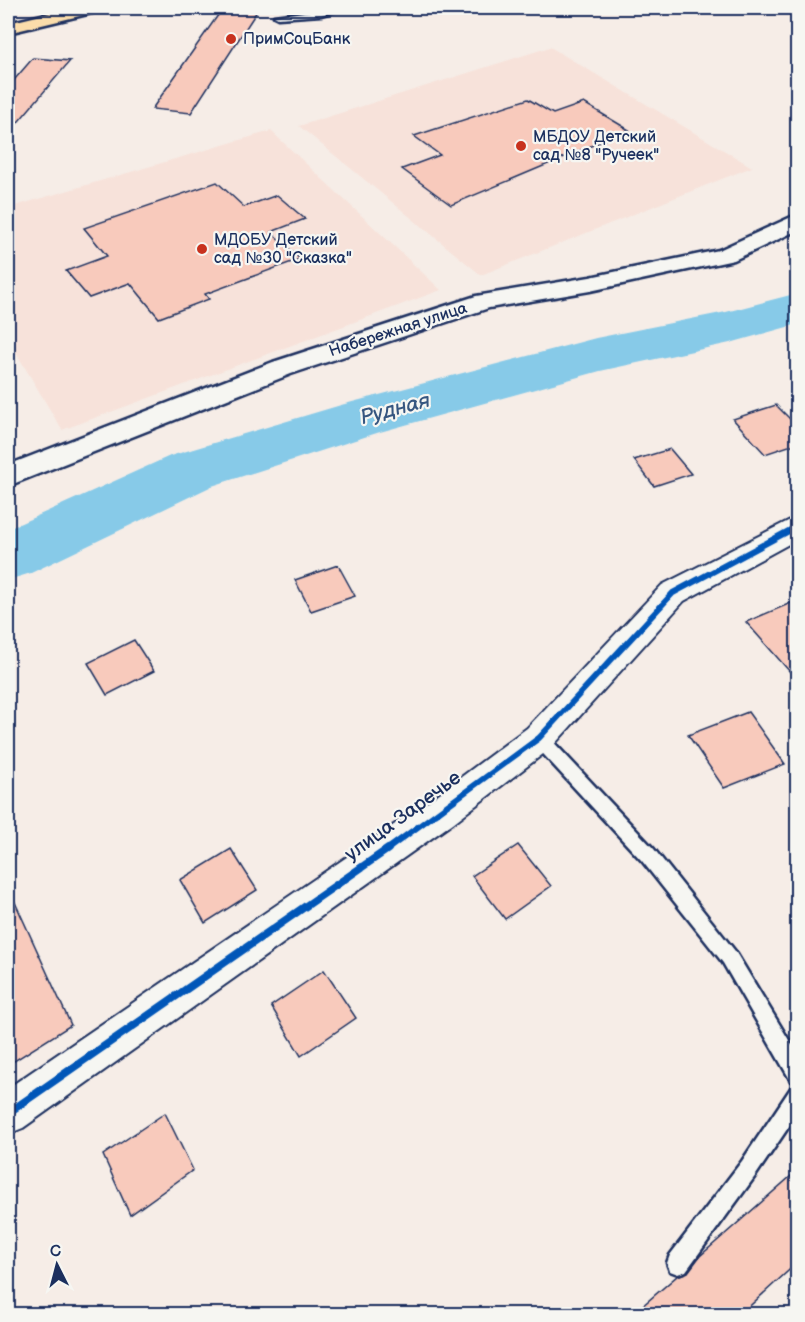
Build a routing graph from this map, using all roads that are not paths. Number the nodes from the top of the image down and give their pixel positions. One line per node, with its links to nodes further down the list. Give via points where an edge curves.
1 (90, 8): 4 (main road)
2 (341, 8): 3 (lane)
3 (278, 16)
4 (8, 28)
5 (798, 221): 6 (main road, Набережная улица, via 726,255 485,301 282,368)
6 (8, 476)
7 (798, 526): 8 (street, улица Заречье, via 674,593)
8 (538, 738): 9 (lane, via 648,855 729,957); 11 (street, улица Заречье, via 441,812)
9 (798, 1074)
10 (798, 1095): 12 (lane)
11 (8, 1113)
12 (678, 1263)

